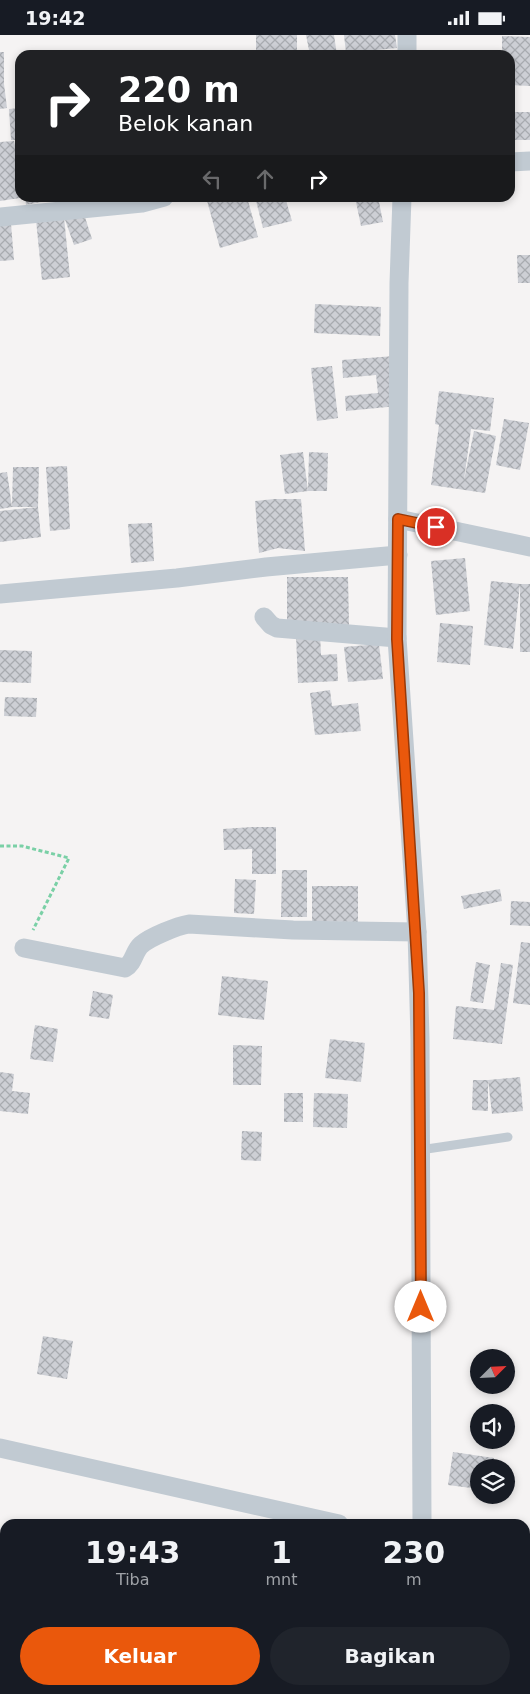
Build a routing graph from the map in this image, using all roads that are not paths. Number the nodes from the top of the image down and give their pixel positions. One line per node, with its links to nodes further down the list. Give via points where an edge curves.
1 (407, 35): 2 (street)
2 (407, 50)
3 (530, 161): 4 (street)
4 (515, 162)
5 (146, 202): 7 (street)
6 (402, 202): 8 (street)
7 (0, 217)
8 (398, 519): 9 (street); 10 (street)
9 (530, 547)
10 (398, 555): 11 (street); 13 (street)
11 (0, 594)
12 (264, 617): 13 (street, via 277,629)
13 (397, 639): 14 (street)
14 (417, 932): 15 (street, via 189,924 175,927 142,945 126,968); 17 (street)
15 (24, 948)
16 (508, 1137): 17 (lane)
17 (420, 1150): 20 (street)
18 (0, 1448): 19 (street)
19 (319, 1519)
20 (422, 1519)

